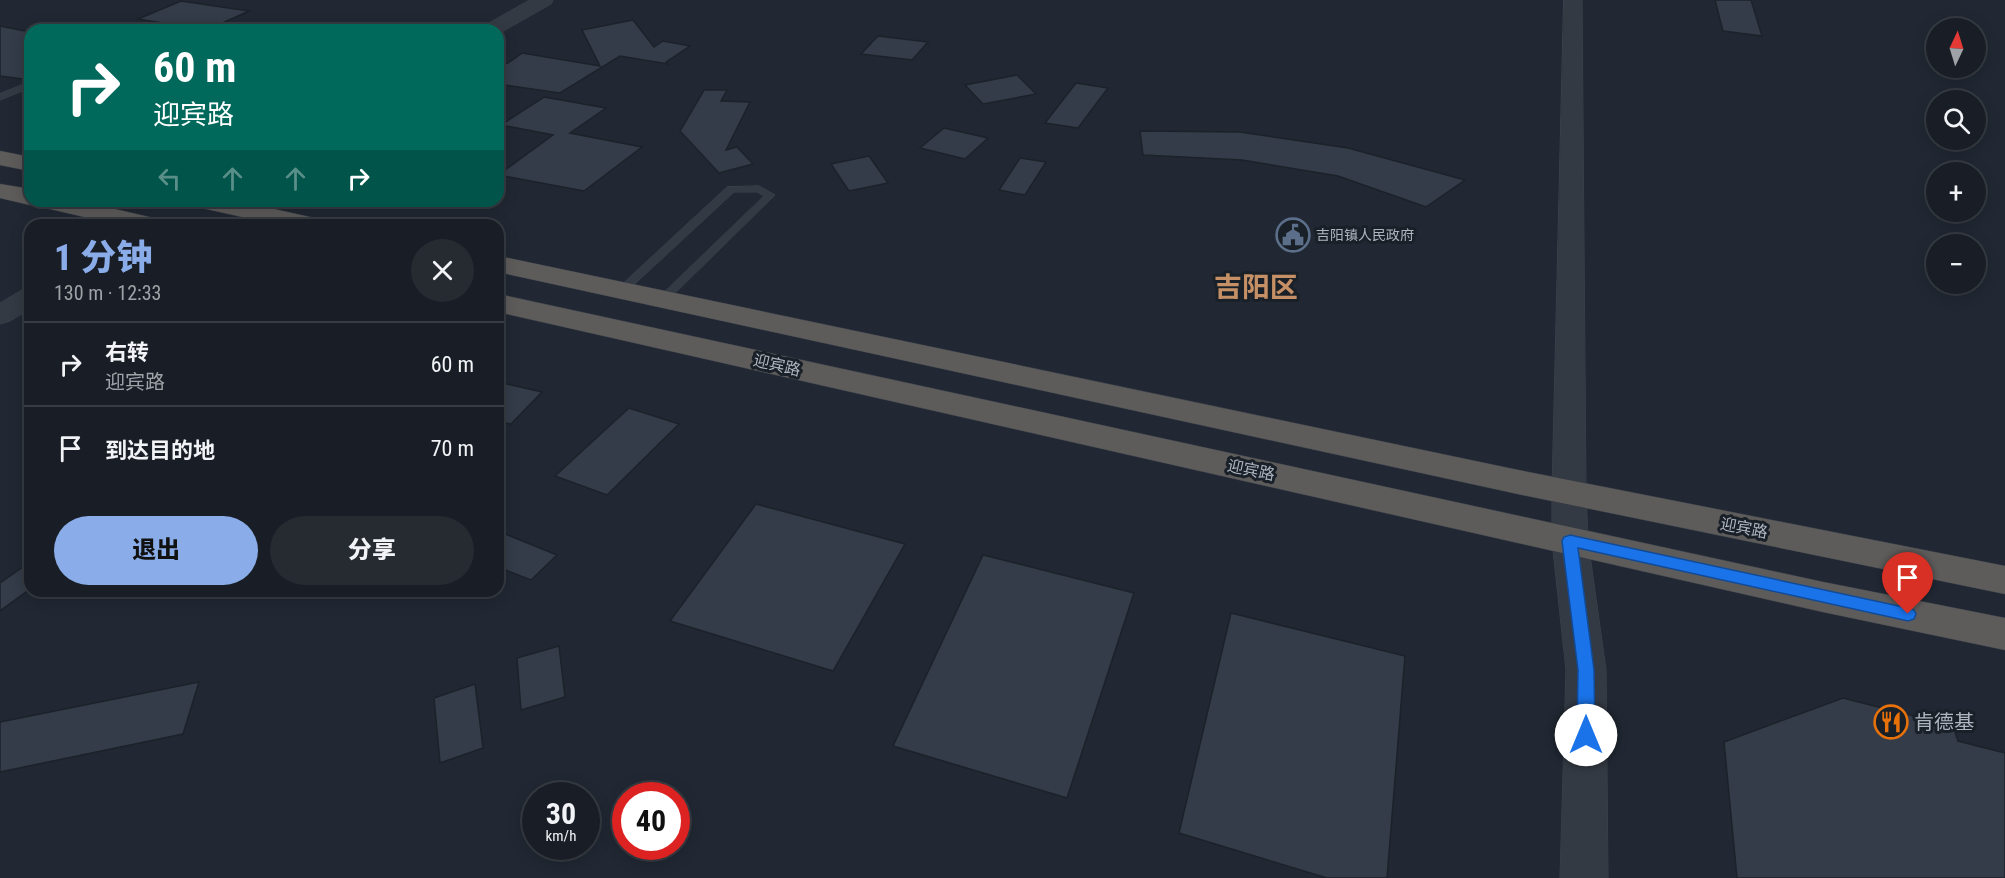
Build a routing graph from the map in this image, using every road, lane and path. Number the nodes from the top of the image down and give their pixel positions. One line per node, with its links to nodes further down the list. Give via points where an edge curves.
1 (544, 0): 3 (street)
2 (1573, 0): 21 (street)
3 (502, 24)
4 (24, 88): 5 (lane)
5 (0, 98)
6 (0, 158): 7 (highway)
7 (24, 163)
8 (0, 191): 9 (highway)
9 (24, 196)
10 (73, 207): 12 (highway)
11 (230, 207): 13 (highway)
12 (126, 219)
13 (286, 219)
14 (504, 265): 15 (highway, 迎宾路)
15 (621, 291): 16 (highway, 迎宾路); 16 (lane, via 731,189 759,189 770,195)
16 (662, 300): 20 (highway, 迎宾路)
17 (24, 301): 19 (street)
18 (504, 304): 23 (highway, 迎宾路)
19 (0, 315)
20 (1435, 464): 21 (highway, 迎宾路); 23 (highway, via 1479,495)
21 (1569, 492): 22 (highway, 迎宾路); 24 (street)
22 (1653, 509): 25 (highway, via 1613,526); 26 (highway, 迎宾路)
23 (1440, 512): 24 (highway, 迎宾路)
24 (1570, 541): 25 (highway, 迎宾路); 28 (street, via 1586,670)
25 (1664, 562): 27 (highway, 迎宾路)
26 (2005, 580)
27 (2005, 634)
28 (1584, 878)

